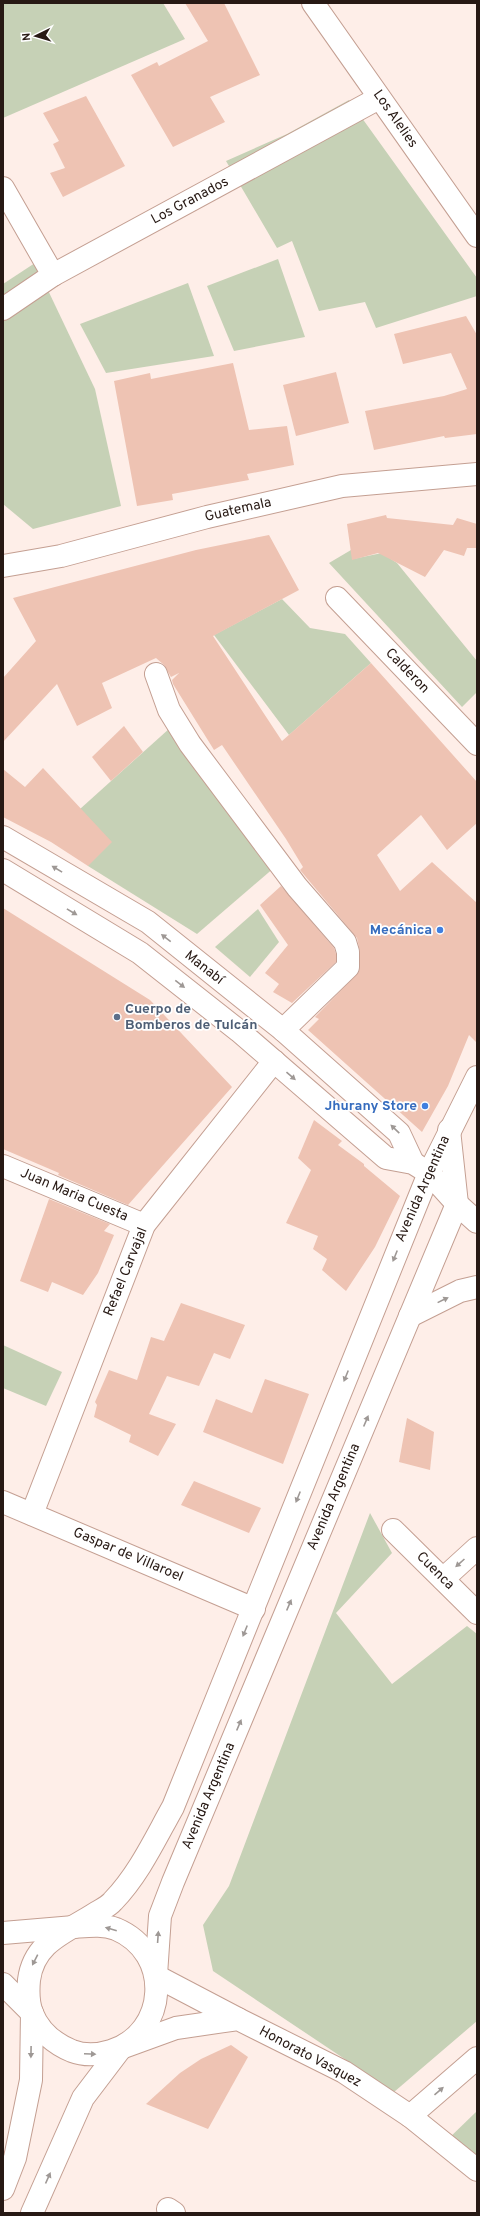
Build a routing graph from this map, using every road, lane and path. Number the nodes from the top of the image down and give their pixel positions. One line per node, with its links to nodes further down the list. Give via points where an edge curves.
1 (313, 3): 2 (street, Los Alelies)
2 (379, 98): 4 (street, Los Alelies); 5 (street, Los Granados)
3 (3, 188): 5 (street)
4 (477, 236)
5 (53, 275): 6 (street, Los Granados)
6 (3, 309)
7 (477, 474): 8 (street, Guatemala, via 342,486 208,517 61,556)
8 (3, 566)
9 (337, 598): 11 (street, Calderon)
10 (156, 674): 14 (street, via 169,710 190,744 297,887 345,942 348,967)
11 (477, 744)
12 (3, 837): 14 (street, Manabí, one-way to 12, via 148,922)
13 (3, 870): 15 (street, Manabí, one-way to 15, via 140,953)
14 (283, 1030): 19 (street, Manabí, one-way to 14, via 399,1133)
15 (274, 1061): 19 (street, Manabí, one-way to 19, via 386,1158); 22 (street, Refael Carvajal)
16 (477, 1077): 17 (street)
17 (449, 1130): 19 (street, Avenida Argentina); 20 (street, Avenida Argentina)
18 (3, 1166): 22 (street, Juan Maria Cuesta)
19 (421, 1168): 20 (street, Manabí); 30 (street, Avenida Argentina, one-way to 30)
20 (457, 1204): 21 (street, Manabí); 24 (street, Avenida Argentina)
21 (477, 1222)
22 (144, 1225): 26 (street, Refael Carvajal)
23 (477, 1287): 24 (street, one-way to 23, via 460,1291)
24 (410, 1316): 34 (street, Avenida Argentina, one-way to 24, via 162,1909)
25 (3, 1502): 26 (street, Gaspar de Villaroel)
26 (32, 1514): 30 (street, Gaspar de Villaroel)
27 (393, 1530): 29 (street, Cuenca)
28 (477, 1548): 29 (street, one-way to 29)
29 (443, 1579): 31 (street, Cuenca)
30 (254, 1609): 32 (street, Avenida Argentina, one-way to 32, via 173,1807 136,1873 112,1903)
31 (477, 1613)
32 (74, 1927): 33 (street); 34 (street, one-way to 32, via 148,1956 134,1940 116,1929 96,1925); 36 (street, one-way to 36, via 55,1936 40,1951 30,1970 28,1992)
33 (3, 1933)
34 (156, 1976): 37 (street, Honorato Vasquez); 38 (street, via 157,1997 151,2018 139,2036)
35 (3, 1984): 36 (street)
36 (32, 2013): 38 (street, one-way to 38, via 43,2031 59,2046 79,2054 100,2055); 42 (street, one-way to 42, via 30,2080 15,2158)
37 (238, 2019): 38 (street, via 176,2028); 40 (street, Honorato Vasquez, via 344,2072)
38 (121, 2048): 43 (street, one-way to 38, via 83,2098)
39 (477, 2058): 40 (street, one-way to 39)
40 (410, 2116): 41 (street, Honorato Vasquez)
41 (477, 2170)
42 (3, 2190)
43 (32, 2213)

